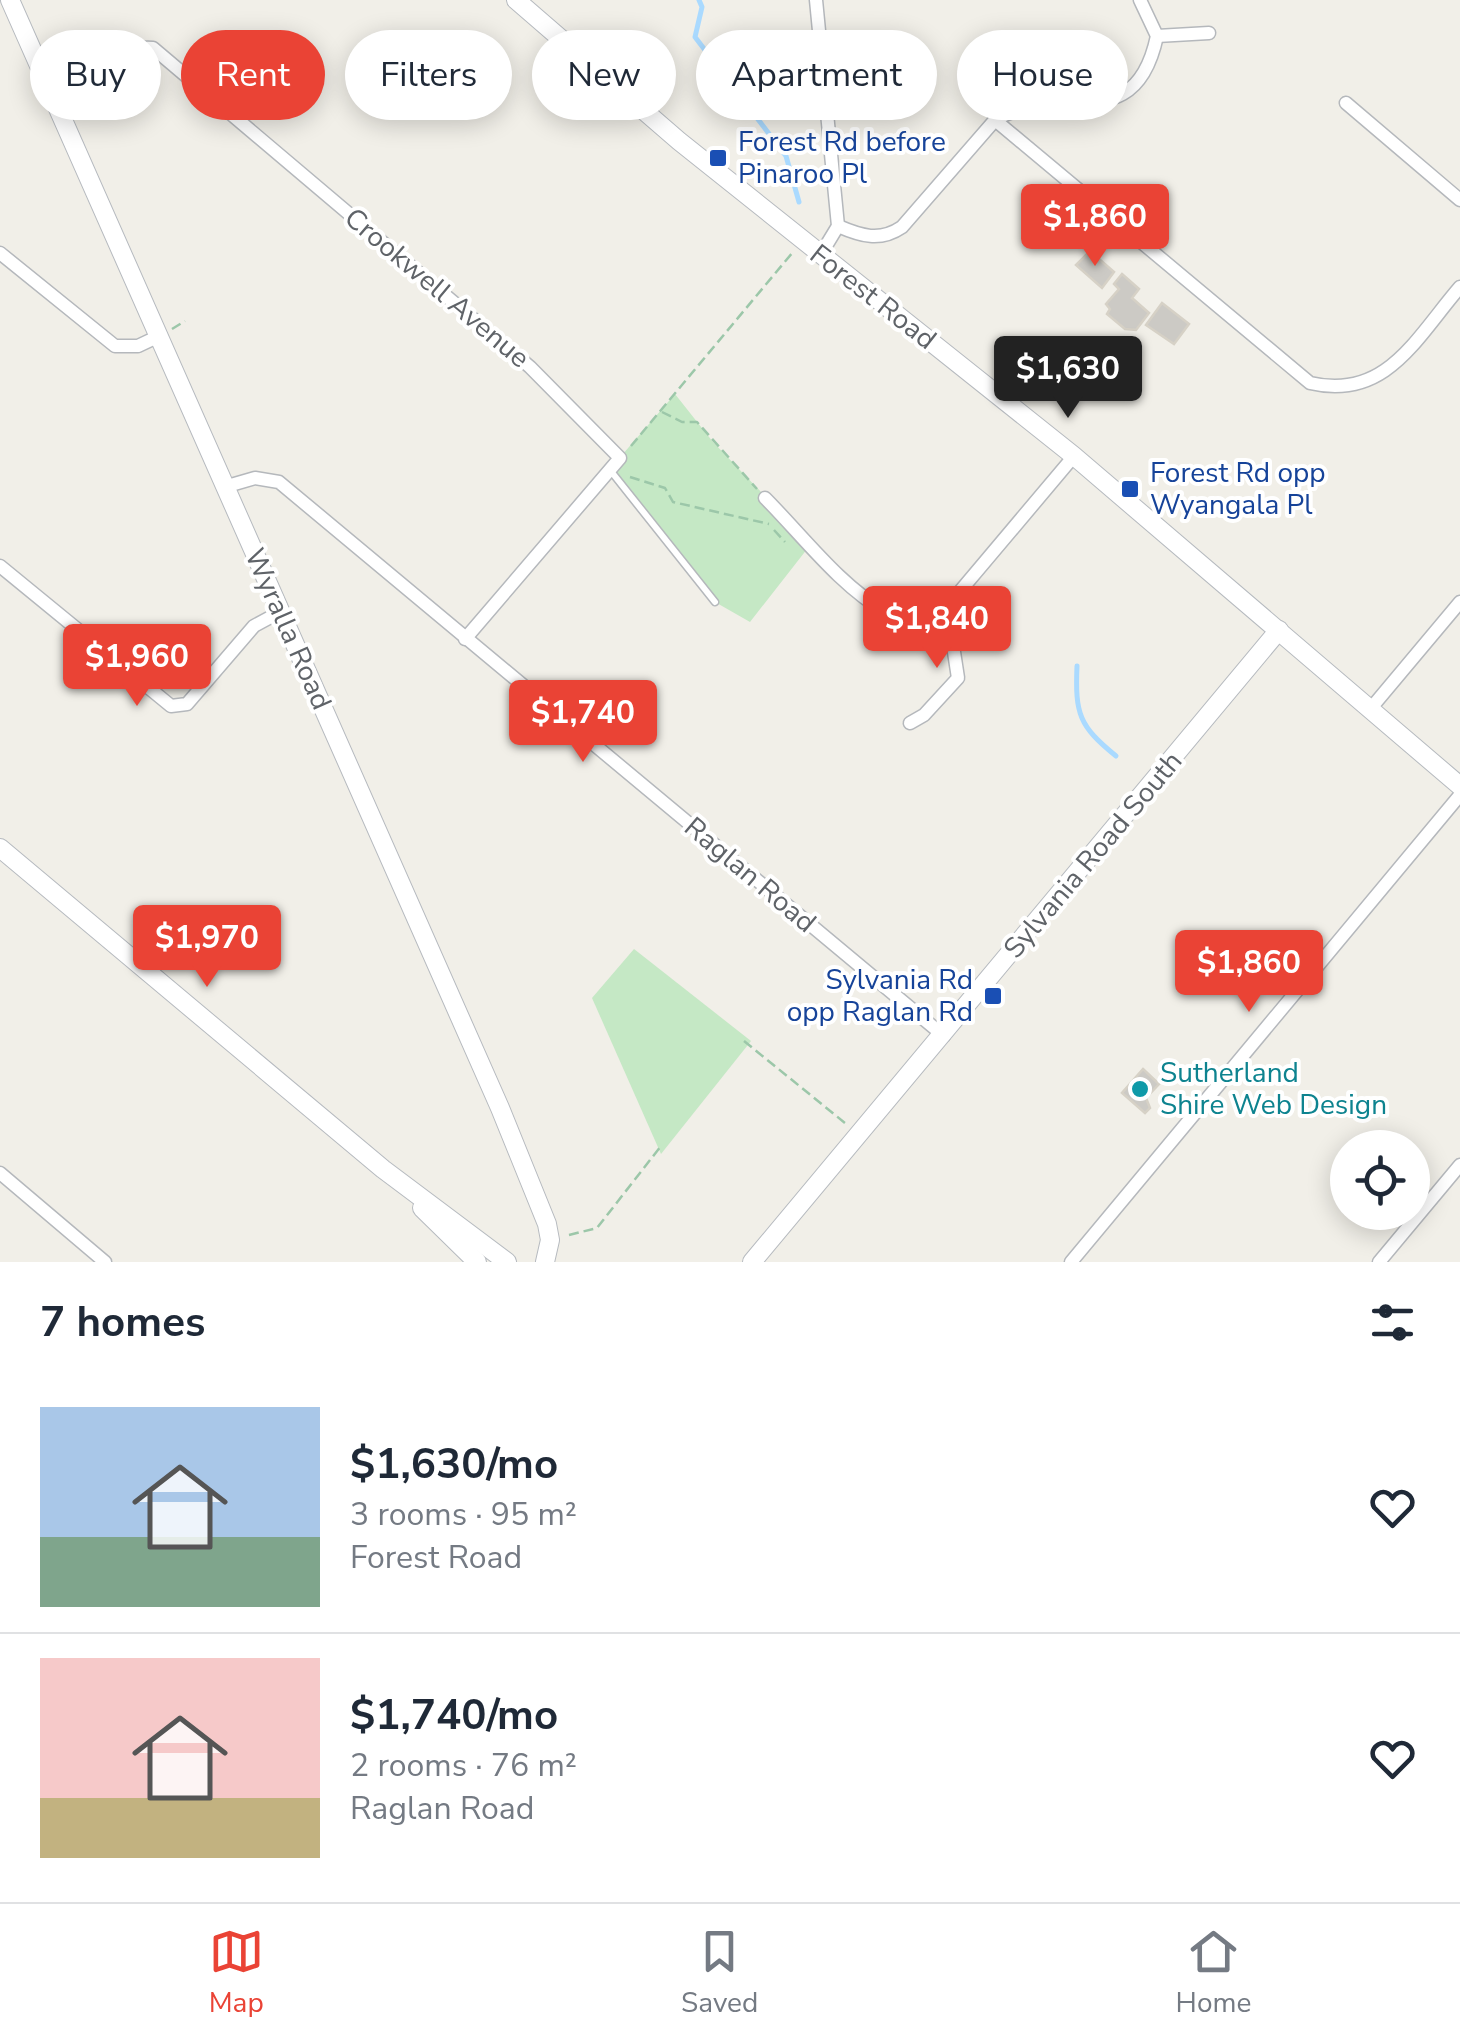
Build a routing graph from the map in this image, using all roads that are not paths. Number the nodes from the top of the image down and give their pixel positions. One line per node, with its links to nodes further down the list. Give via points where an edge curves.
1 (10, 0): 7 (street, Wyralla Road)
2 (516, 0): 16 (street, Forest Road)
3 (816, 0): 14 (street)
4 (1140, 0): 6 (street)
5 (1209, 33): 6 (street)
6 (1157, 36): 9 (street, via 1140,82)
7 (30, 44)
8 (161, 54): 20 (street, Crookwell Avenue, via 530,367 620,458)
9 (1128, 90)
10 (1346, 102): 13 (street)
11 (64, 120): 18 (street, Wyralla Road)
12 (995, 120): 14 (street, via 888,236); 17 (street, via 1310,383 1351,388 1371,382)
13 (1460, 200)
14 (838, 226): 16 (street)
15 (0, 253): 18 (street, via 115,346)
16 (821, 254): 19 (street, Forest Road)
17 (1460, 286)
18 (157, 337): 21 (street, Wyralla Road)
19 (1074, 456): 27 (street); 28 (street, Forest Road)
20 (609, 470): 24 (lane); 29 (street)
21 (224, 487): 26 (street, Wyralla Road); 29 (street, Raglan Road, via 256,478 279,482)
22 (765, 498): 27 (street, via 888,613)
23 (0, 566): 26 (street, via 171,706 187,704 254,626)
24 (715, 602)
25 (1460, 602): 30 (street)
26 (280, 612): 42 (street, Wyralla Road, via 543,1208 550,1240)
27 (940, 616): 31 (street, via 952,639 958,678)
28 (1279, 630): 30 (street, Forest Road); 35 (street, Sylvania Road South)
29 (465, 639): 35 (street, Raglan Road)
30 (1372, 707): 32 (street, Forest Road)
31 (910, 722)
32 (1460, 786)
33 (1460, 794): 44 (street)
34 (0, 848): 37 (street)
35 (944, 1036): 43 (street, Sylvania Road South)
36 (1460, 1165): 45 (street)
37 (383, 1169): 40 (street); 41 (street)
38 (0, 1173): 39 (street)
39 (105, 1262)
40 (477, 1262)
41 (507, 1262)
42 (545, 1262)
43 (752, 1262)
44 (1071, 1262)
45 (1378, 1262)

